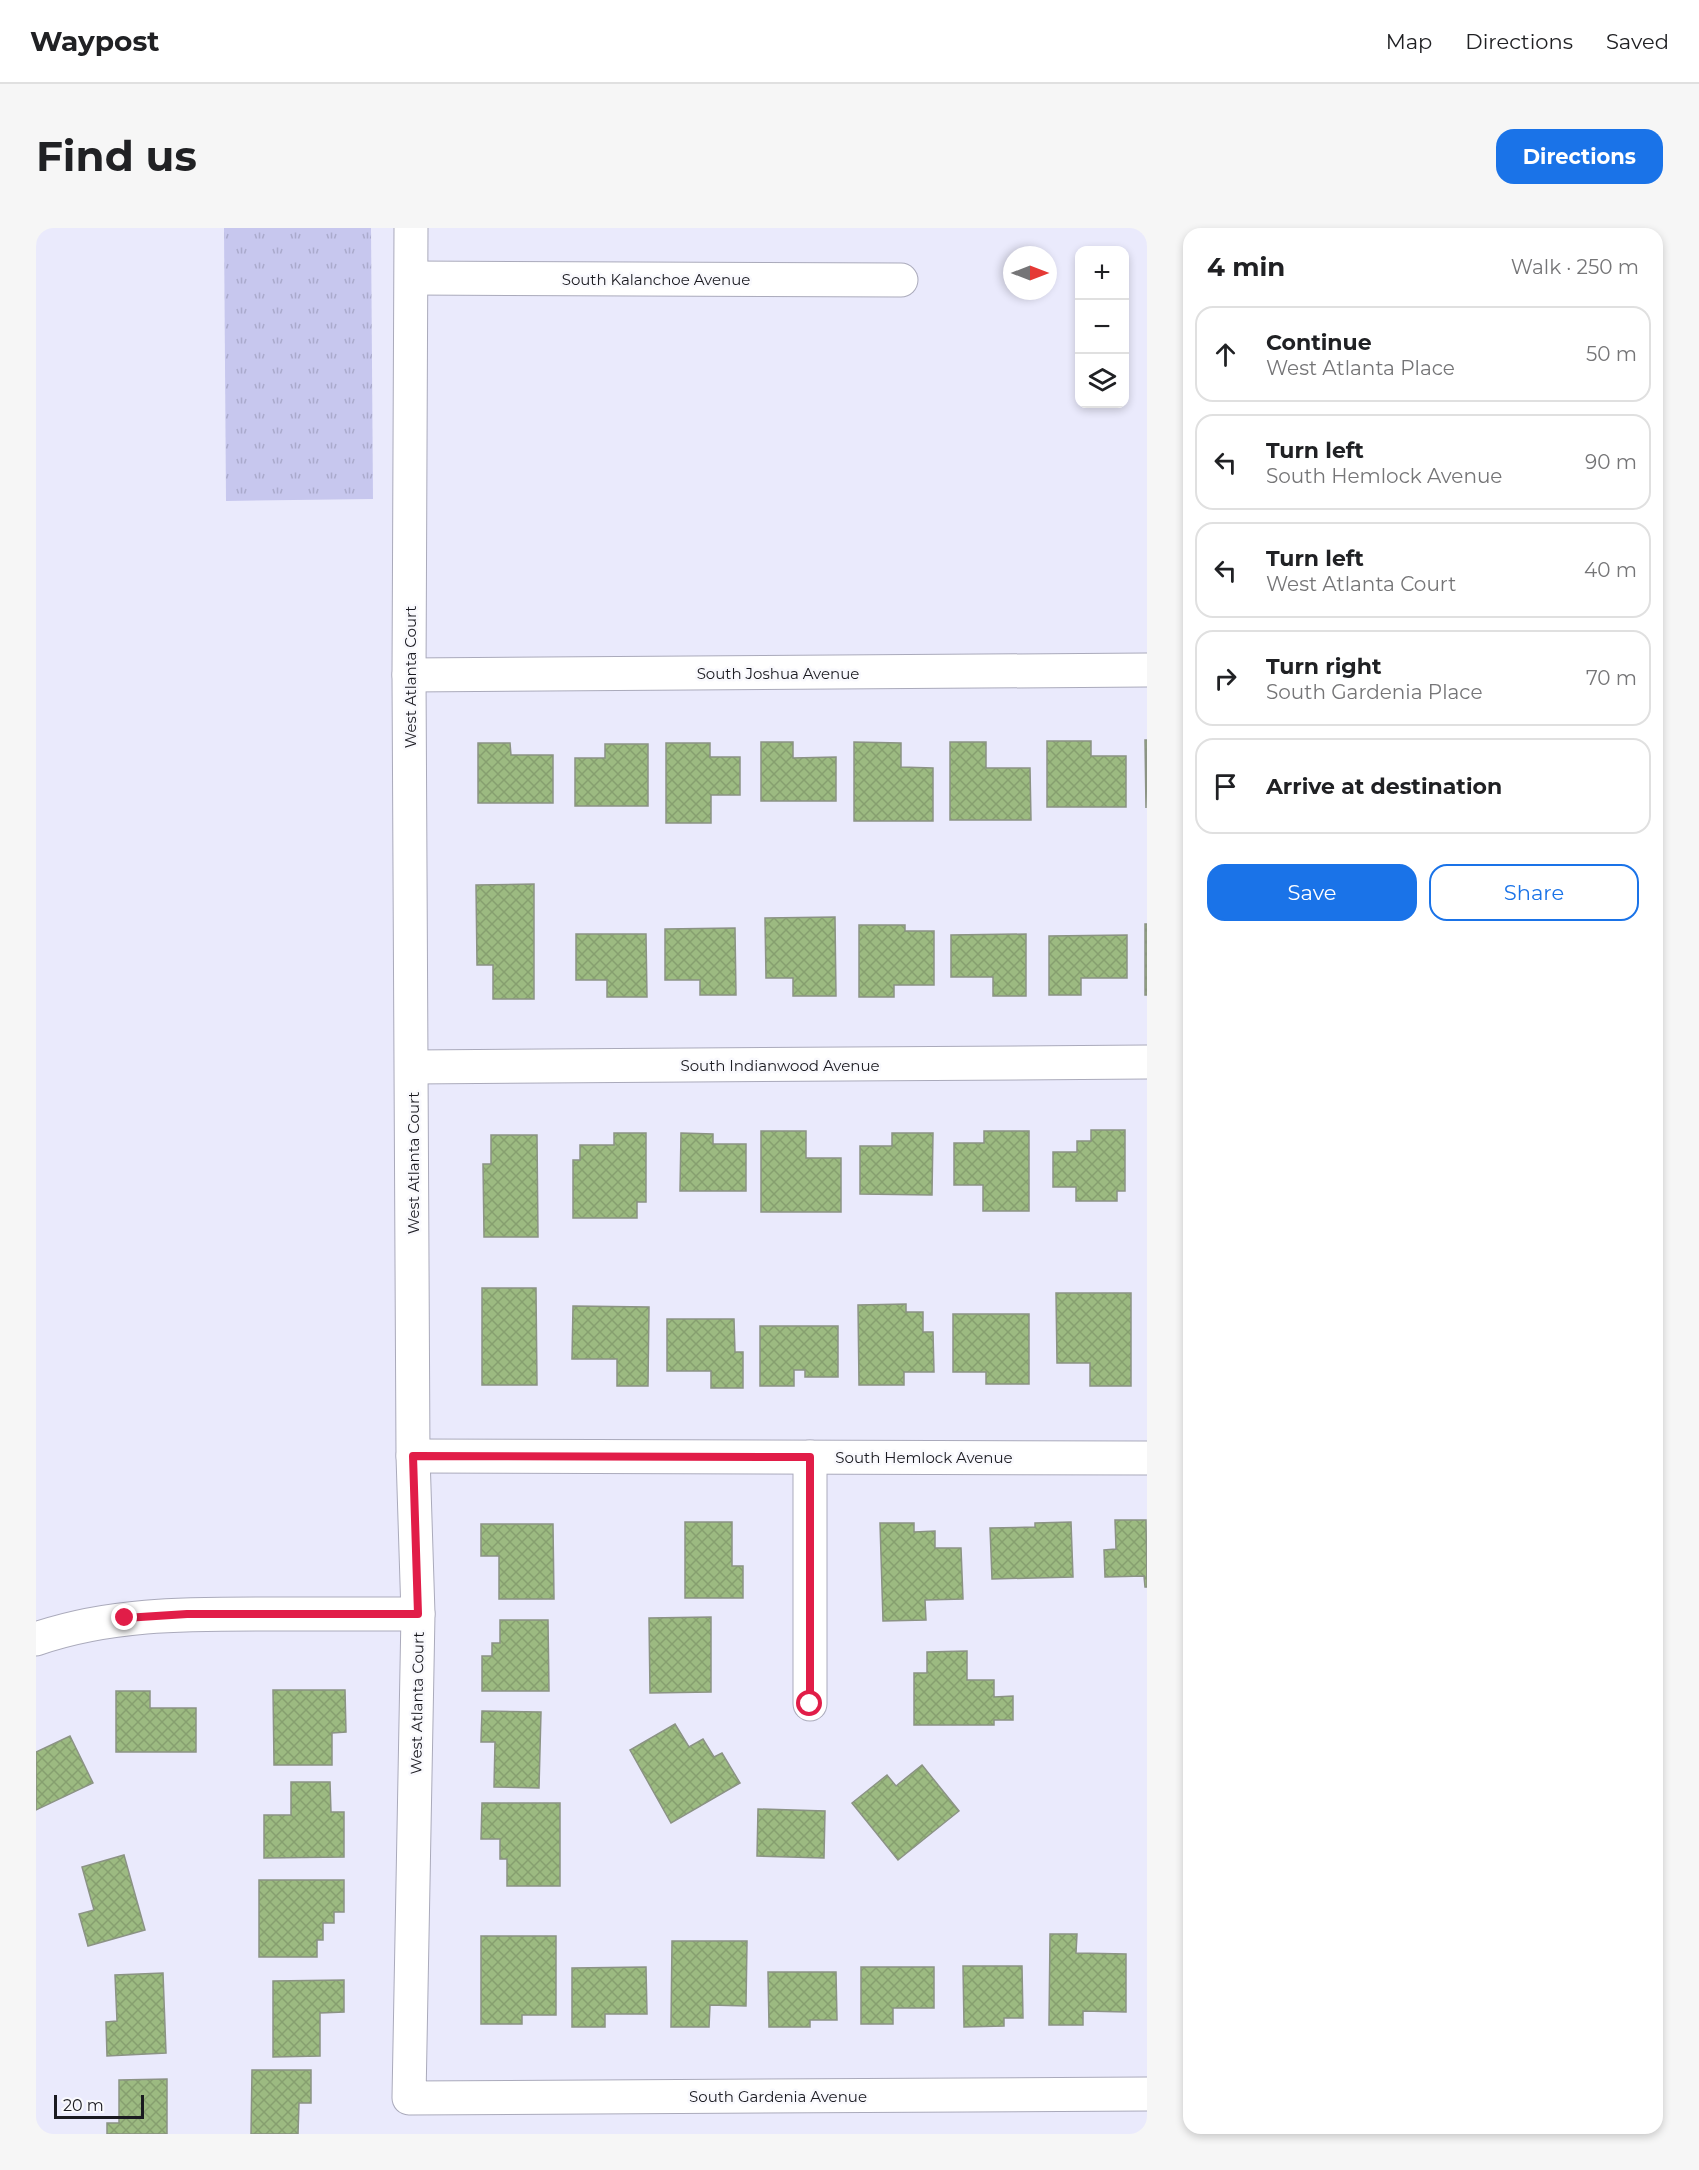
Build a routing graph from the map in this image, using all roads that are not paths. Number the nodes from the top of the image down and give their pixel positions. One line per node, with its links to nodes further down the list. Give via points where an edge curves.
1 (411, 228): 2 (street, West Atlanta Court)
2 (412, 278): 3 (street, South Kalanchoe Avenue); 5 (street, West Atlanta Court)
3 (900, 280)
4 (1147, 670): 5 (street, South Joshua Avenue)
5 (410, 675): 7 (street, West Atlanta Court)
6 (1147, 1062): 7 (street, South Indianwood Avenue)
7 (413, 1067): 8 (street, West Atlanta Court)
8 (413, 1456): 9 (street, South Hemlock Avenue); 11 (street, West Atlanta Court)
9 (810, 1457): 10 (street, South Hemlock Avenue); 13 (street)
10 (1147, 1458)
11 (418, 1614): 12 (street, via 187,1614 125,1618); 15 (street, West Atlanta Court)
12 (36, 1639)
13 (810, 1704)
14 (1147, 2094): 15 (street, South Gardenia Avenue)
15 (410, 2098)

